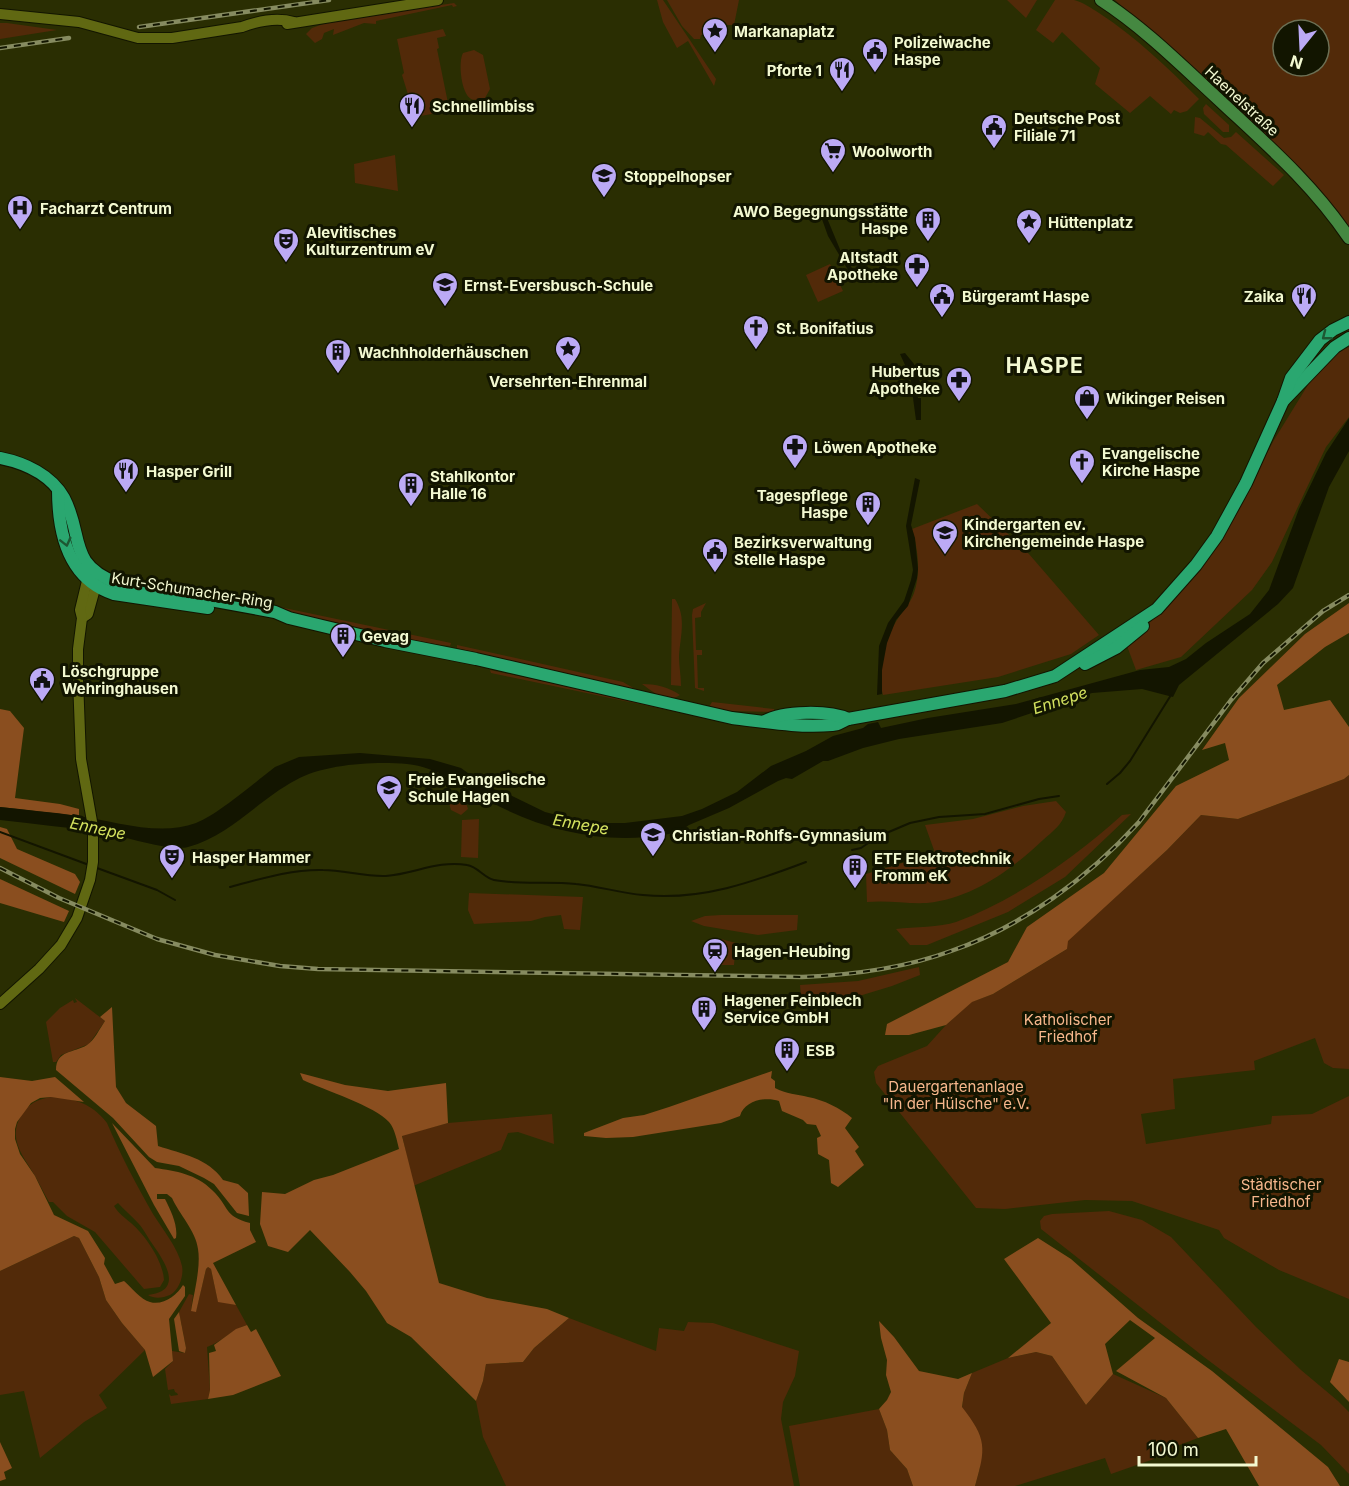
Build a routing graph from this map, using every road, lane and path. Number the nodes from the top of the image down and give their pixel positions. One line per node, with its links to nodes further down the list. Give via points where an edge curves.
1 (438, 0): 3 (street, via 285,25 172,38 138,38 80,22)
2 (1101, 0): 4 (main road, Haenelstraße, via 1140,27 1280,157 1312,188)
3 (0, 14)
4 (1349, 238)
5 (1349, 322): 7 (main road, one-way to 7, via 1324,337)
6 (1349, 338): 8 (main road)
7 (1309, 353): 8 (main road); 9 (main road, via 1291,378)
8 (1320, 362): 9 (main road)
9 (1283, 401): 12 (main road, via 1246,483 1216,536 1196,565 1131,638 1083,665 1005,691 848,719 837,714 774,715 765,721 732,718)
10 (0, 458): 11 (main road, via 33,469 58,490 67,550 76,567)
11 (94, 580): 12 (main road, Kurt-Schumacher-Ring, via 275,612); 12 (main road, Kurt-Schumacher-Ring, via 114,594); 13 (street, via 80,610 78,649 81,759 90,809 92,872 70,931 48,959)
12 (289, 618)
13 (0, 1004)

